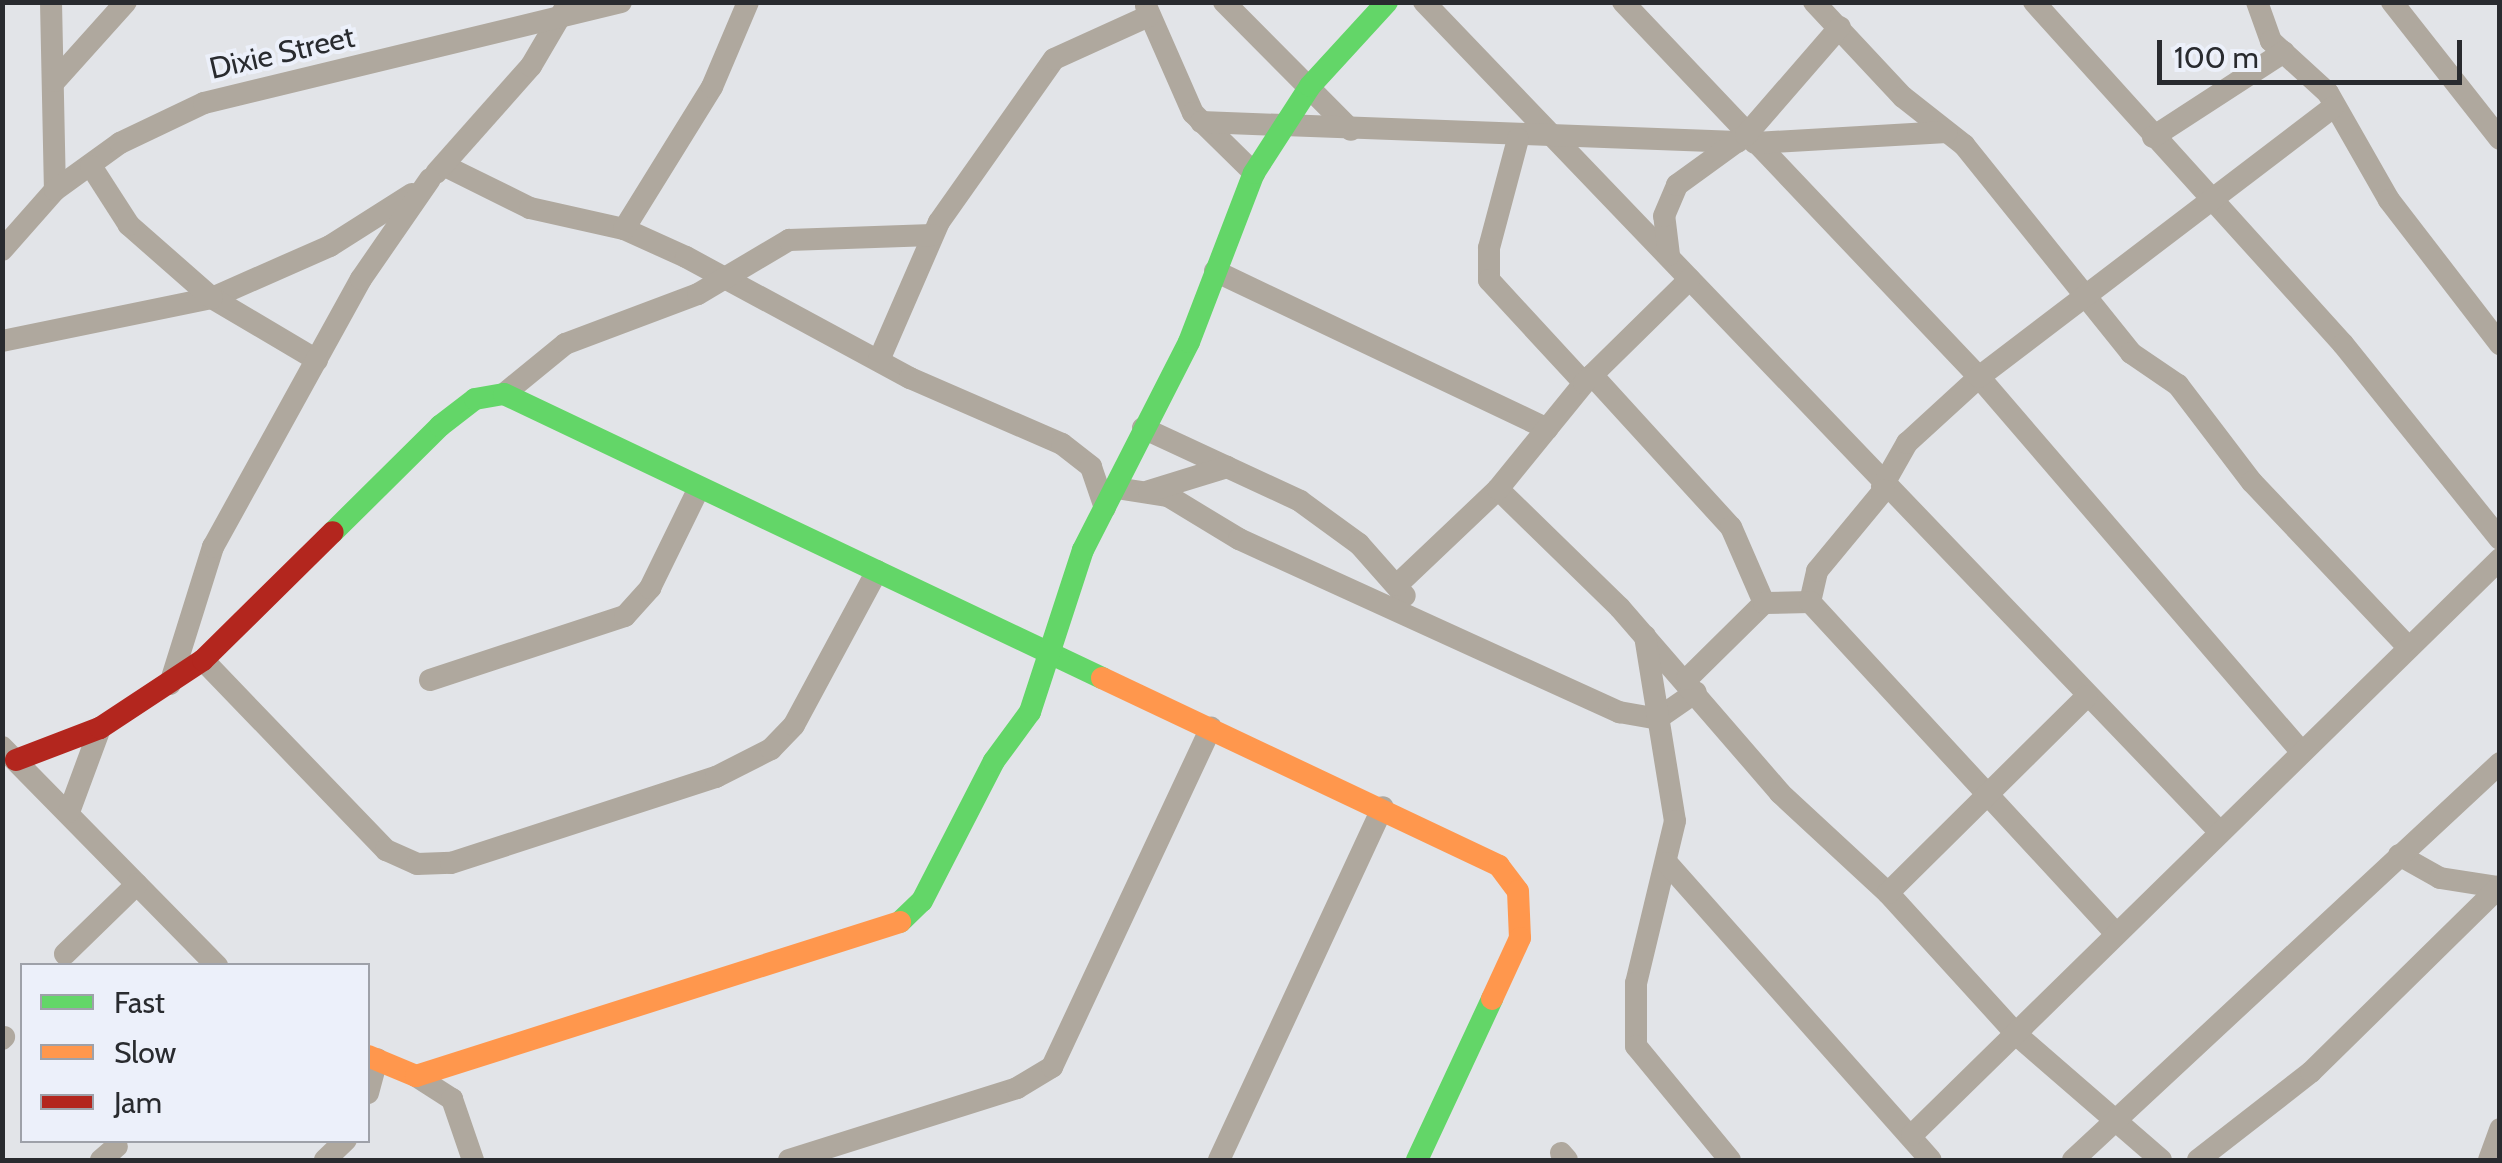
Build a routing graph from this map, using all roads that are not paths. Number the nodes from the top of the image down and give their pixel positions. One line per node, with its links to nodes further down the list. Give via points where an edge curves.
1 (51, 2): 17 (street)
2 (126, 2): 17 (street)
3 (621, 2): 13 (street, Dixie Street)
4 (748, 2): 34 (street, via 712,87)
5 (1224, 2): 18 (street)
6 (1387, 2): 18 (street)
7 (1424, 2): 28 (street)
8 (1622, 2): 27 (street)
9 (1814, 2): 15 (street)
10 (2034, 2): 24 (street)
11 (2258, 2): 16 (street, via 2266,33)
12 (2392, 2): 25 (street)
13 (566, 8): 29 (street, Dixie Street, via 204,103); 30 (street)
14 (1147, 9): 20 (street); 35 (street, via 1054,59)
15 (1840, 28): 23 (street); 27 (street)
16 (2284, 52): 19 (street, via 2316,79); 24 (street)
17 (55, 81): 32 (street)
18 (1310, 86): 21 (street); 22 (street)
19 (2334, 107): 33 (street); 44 (street, via 2389,200)
20 (1201, 122): 21 (street); 31 (street)
21 (1288, 127): 22 (street); 31 (street)
22 (1350, 130): 26 (street)
23 (1947, 132): 27 (street); 41 (street, via 2004,190)
24 (2153, 136): 33 (street)
25 (2500, 138)
26 (1518, 139): 28 (street); 48 (street, via 1490,248 1489,280)
27 (1747, 140): 28 (street); 37 (street, via 1667,201); 47 (street)
28 (1561, 141): 37 (street)
29 (91, 166): 32 (street, Dixie Street); 42 (street, via 129,225)
30 (438, 172): 34 (street, via 530,208); 42 (street, via 330,246); 45 (street)
31 (1254, 173): 38 (street)
32 (55, 190): 36 (street, Dixie Street)
33 (2212, 200): 41 (street); 58 (street)
34 (624, 229): 39 (street)
35 (932, 235): 39 (street, via 804,236); 46 (street)
36 (2, 250)
37 (1669, 254): 40 (street)
38 (1215, 271): 50 (street, via 1189,342); 51 (street)
39 (726, 278): 46 (street); 49 (street, via 565,344)
40 (1690, 279): 48 (street); 53 (street)
41 (2081, 294): 47 (street); 66 (street, via 2131,353 2194,402 2252,482)
42 (212, 298): 43 (street); 45 (street)
43 (2, 341)
44 (2500, 344)
45 (317, 360): 70 (street, via 213,547)
46 (880, 360): 57 (street, via 1078,454)
47 (1979, 377): 53 (street, via 1908,443); 76 (street)
48 (1588, 379): 51 (street); 63 (street, via 1730,527)
49 (504, 394): 55 (street); 68 (street, via 474,399 440,426)
50 (1143, 428): 52 (street); 57 (street)
51 (1546, 429): 54 (street)
52 (1227, 467): 56 (street); 61 (street, via 1277,486 1327,518)
53 (1883, 488): 62 (street, via 1817,572); 72 (street, via 2014,615)
54 (1498, 489): 61 (street); 65 (street)
55 (698, 490): 60 (street); 69 (street, via 650,588 626,616)
56 (1149, 491): 57 (street); 64 (street)
57 (1110, 498): 67 (street)
58 (2500, 538)
59 (2500, 559): 66 (street)
60 (877, 572): 67 (street); 68 (street, via 794,725 771,750 716,777 451,864 417,864 386,850)
61 (1397, 584): 64 (street)
62 (1810, 602): 63 (street); 79 (street)
63 (1764, 603): 71 (street)
64 (1420, 619): 73 (street, via 1592,701)
65 (1644, 636): 71 (street); 73 (street)
66 (2409, 648): 76 (street)
67 (1051, 650): 74 (street); 93 (street, via 1030,712 994,761 946,860 922,901 890,931 624,1005)
68 (204, 660): 70 (street)
69 (430, 680)
70 (170, 684): 75 (street)
71 (1692, 686): 73 (street); 87 (street, via 1780,793)
72 (2086, 698): 79 (street); 82 (street)
73 (1657, 719): 84 (street, via 1676,802)
74 (1211, 727): 80 (street); 98 (street, via 1052,1067 1018,1088)
75 (100, 728): 77 (street); 81 (street)
76 (2302, 752): 82 (street)
77 (10, 753): 81 (street)
78 (2500, 763): 83 (street)
79 (1986, 798): 87 (street); 88 (street)
80 (1384, 807): 99 (street); 100 (street, via 1499,866 1522,907 1520,938)
81 (69, 812): 85 (street)
82 (2220, 832): 88 (street)
83 (2399, 854): 86 (street, via 2440,878); 94 (street)
84 (1667, 864): 96 (street); 101 (street, via 1636,983 1636,1046)
85 (137, 884): 89 (street); 90 (street)
86 (2499, 887): 105 (street, via 2323,1060)
87 (1888, 893): 91 (street)
88 (2114, 930): 91 (street)
89 (64, 954)
90 (214, 963)
91 (2018, 1036): 94 (street); 96 (street)
92 (372, 1057): 93 (street)
93 (416, 1076): 97 (street, via 452,1099)
94 (2118, 1120): 103 (street); 104 (street)
95 (2500, 1129): 106 (street)
96 (1912, 1135): 102 (street)
97 (473, 1160)
98 (789, 1160)
99 (1219, 1160)
100 (1417, 1160)
101 (1730, 1160)
102 (1931, 1160)
103 (2073, 1160)
104 (2160, 1160)
105 (2198, 1160)
106 (2488, 1160)

